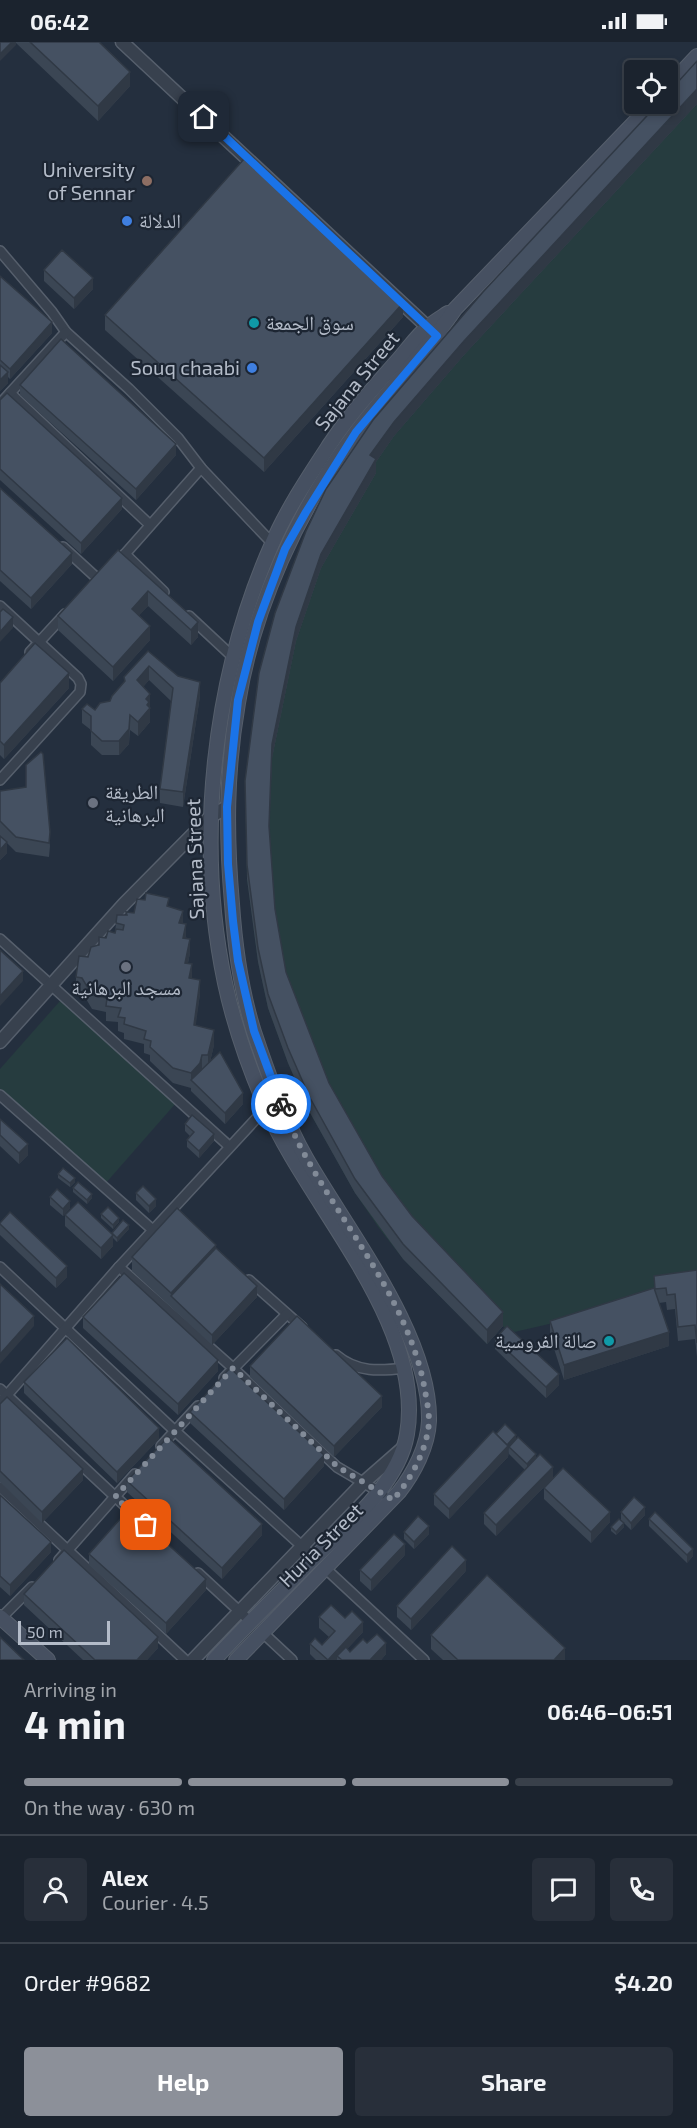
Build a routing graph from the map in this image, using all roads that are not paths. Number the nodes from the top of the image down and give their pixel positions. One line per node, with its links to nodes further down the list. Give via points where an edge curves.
1 (122, 42): 6 (street)
2 (697, 56): 3 (main road)
3 (678, 76)
4 (642, 114): 6 (main road, Sajana Street)
5 (0, 251): 7 (street)
6 (432, 331): 13 (main road, Sajana Street, via 344,424); 25 (main road, Sajana Street, via 356,432 285,549 258,622 238,700)
7 (66, 332): 8 (street); 10 (street, via 178,438)
8 (10, 393): 9 (street); 11 (street)
9 (0, 404)
10 (201, 468): 11 (street); 13 (street)
11 (150, 525): 14 (street)
12 (58, 542): 15 (street)
13 (272, 543): 22 (main road, Sajana Street)
14 (125, 554): 15 (street); 17 (street)
15 (99, 580): 16 (street)
16 (91, 587)
17 (170, 598)
18 (0, 606): 21 (street)
19 (69, 610): 21 (street)
20 (186, 612): 22 (street)
21 (39, 641): 23 (street); 24 (street, via 78,678 80,692)
22 (233, 657): 26 (main road, Sajana Street)
23 (24, 658)
24 (1, 776)
25 (227, 807): 26 (street); 33 (main road, Sajana Street, via 233,921 245,995)
26 (210, 816): 28 (street, via 124,904); 31 (main road, Sajana Street, via 216,921 225,981)
27 (0, 939): 28 (street)
28 (51, 987): 29 (street); 32 (street)
29 (0, 1042)
30 (0, 1095): 36 (street)
31 (266, 1108): 32 (street); 33 (main road, Sajana Street)
32 (229, 1146): 34 (street)
33 (301, 1162): 45 (main road, Huria Street, via 382,1309); 58 (main road, Huria Street, via 380,1279 423,1374 429,1423 418,1461)
34 (171, 1211): 35 (street); 36 (street)
35 (180, 1219)
36 (154, 1231): 38 (street)
37 (0, 1267): 41 (street)
38 (119, 1267): 41 (street); 44 (street)
39 (242, 1274): 40 (street)
40 (287, 1314): 42 (street); 44 (street)
41 (65, 1328): 47 (street); 50 (street)
42 (314, 1336)
43 (332, 1352): 45 (street, via 360,1369)
44 (233, 1368): 46 (street); 54 (street, via 338,1467)
45 (406, 1368): 51 (main road, Huria Street, via 410,1401)
46 (218, 1383)
47 (4, 1392): 49 (street); 57 (street)
48 (204, 1399): 50 (street)
49 (0, 1403)
50 (175, 1431): 52 (street); 60 (street)
51 (403, 1448): 54 (street); 56 (main road, Huria Street)
52 (153, 1455)
53 (145, 1464): 57 (street)
54 (363, 1483): 56 (street); 60 (street)
55 (0, 1487): 61 (street)
56 (379, 1491): 58 (street); 62 (main road, Huria Street)
57 (115, 1497): 59 (street); 61 (street)
58 (393, 1500): 65 (main road, Huria Street)
59 (148, 1527)
60 (303, 1547): 62 (street); 67 (street)
61 (68, 1551): 64 (street); 72 (street)
62 (315, 1558): 69 (main road, Huria Street)
63 (190, 1566): 67 (street)
64 (52, 1568)
65 (326, 1569): 70 (main road, Huria Street); 77 (street)
66 (43, 1576): 68 (street)
67 (239, 1612): 69 (street); 73 (street)
68 (0, 1618): 71 (main road)
69 (251, 1622): 74 (main road, Huria Street)
70 (262, 1632): 75 (main road, Huria Street); 76 (street)
71 (48, 1660)
72 (185, 1660)
73 (193, 1660)
74 (214, 1660)
75 (236, 1660)
76 (292, 1660)
77 (424, 1660)

